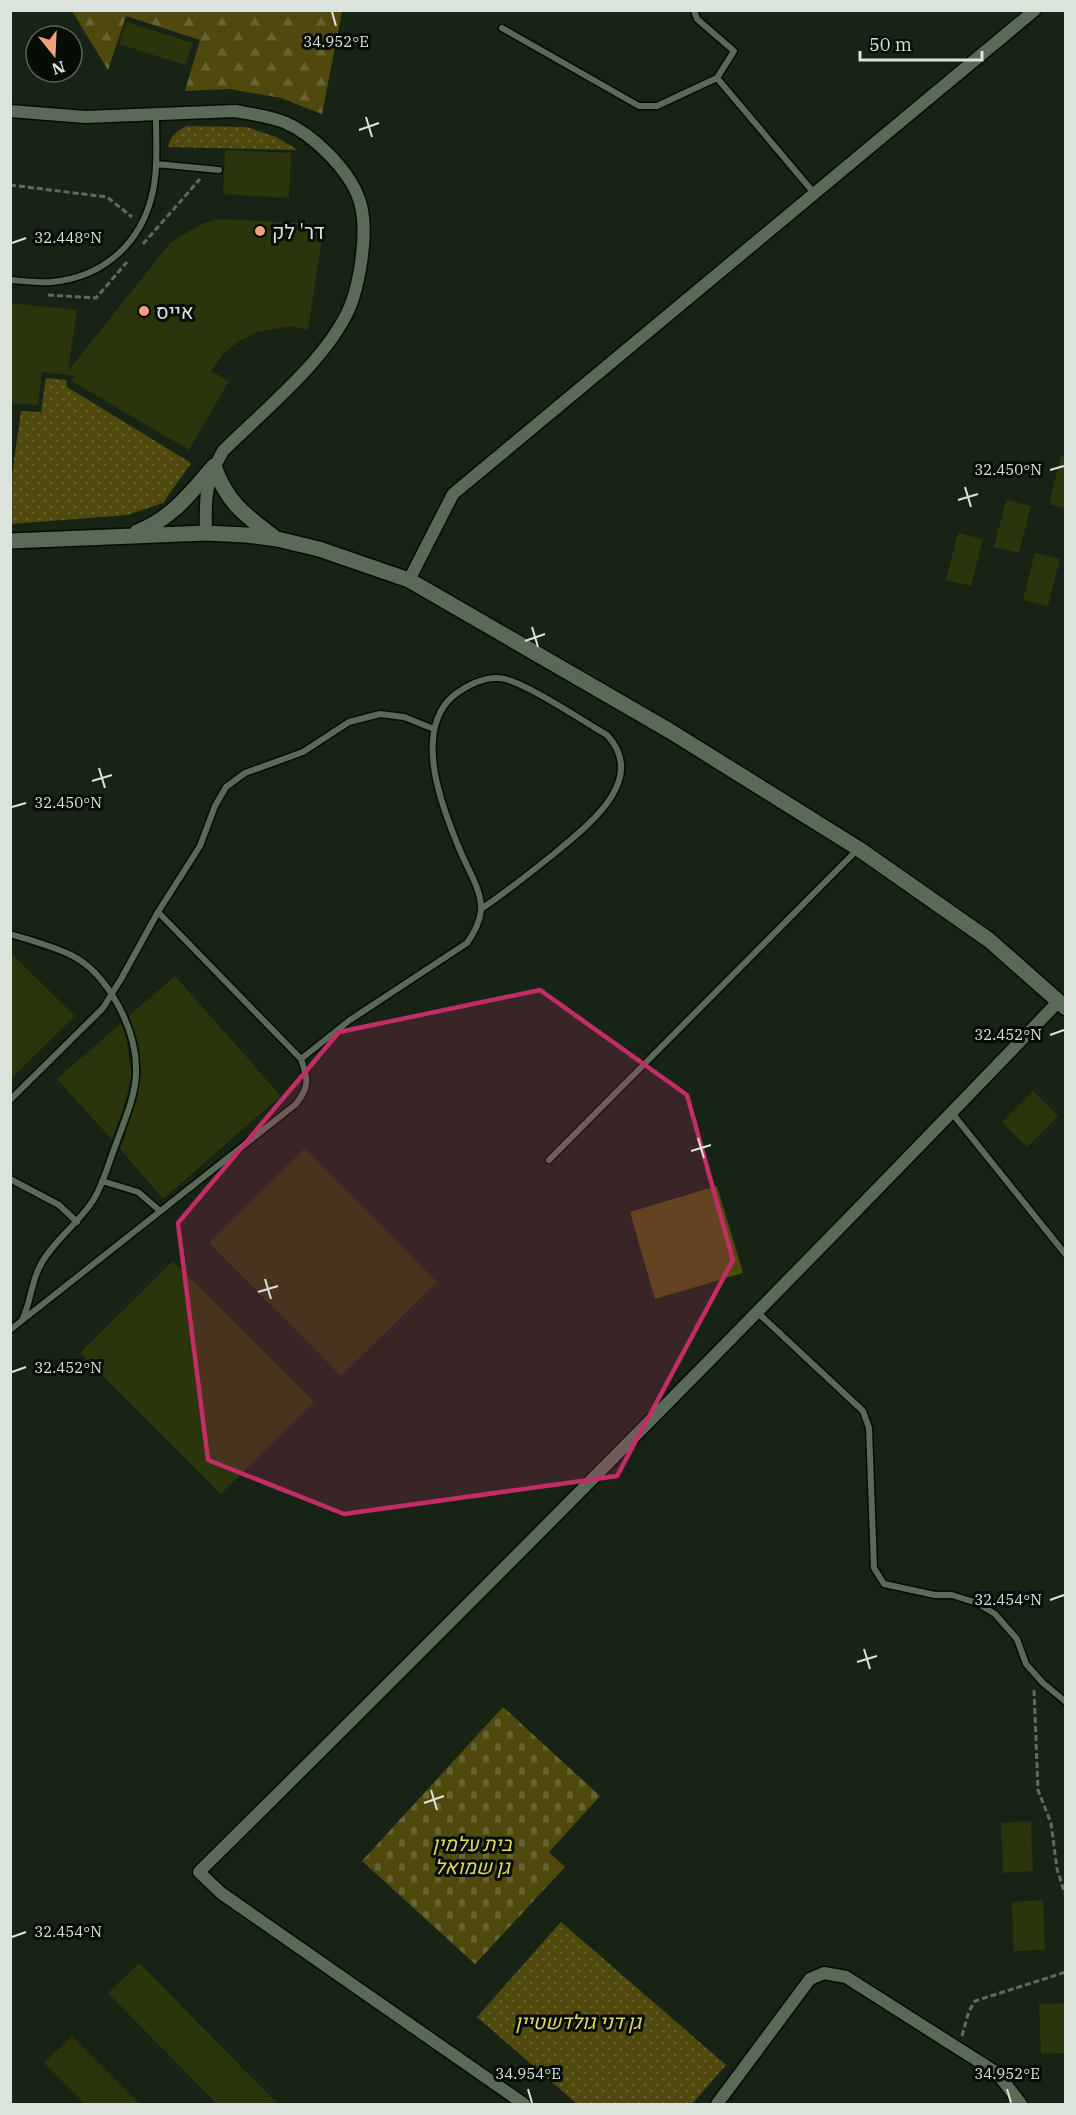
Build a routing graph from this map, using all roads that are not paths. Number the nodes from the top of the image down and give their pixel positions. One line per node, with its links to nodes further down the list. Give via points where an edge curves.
1 (694, 10): 4 (lane, via 697,19 734,51)
2 (1035, 10): 9 (street)
3 (502, 28): 4 (lane, via 639,106 657,106)
4 (717, 78): 9 (lane)
5 (10, 111): 6 (street, via 64,117)
6 (156, 113): 7 (lane); 11 (street, via 235,111 285,123 326,152 344,173 359,199 363,222 359,275 352,305 343,322 314,360 223,451)
7 (156, 165): 8 (lane); 10 (lane, via 153,192 137,235 120,252 93,272 72,279)
8 (219, 170)
9 (815, 193): 16 (street, via 453,494)
10 (10, 280)
11 (214, 466): 12 (street, via 207,484); 13 (street, via 177,509); 14 (street, via 233,503)
12 (206, 533): 13 (street); 14 (street)
13 (126, 536): 15 (street)
14 (277, 539): 16 (street)
15 (10, 541)
16 (409, 580): 18 (street, via 670,731)
17 (434, 729): 19 (lane, via 432,754 438,784 450,826 477,888); 19 (lane, via 441,711 466,687 480,680 504,678 607,735 617,746 621,759 614,792 598,816 509,891); 20 (lane, via 404,717 380,714 349,722 303,752 245,773 226,787 200,846)
18 (858, 849): 23 (street, via 989,940); 27 (lane)
19 (481, 909): 24 (lane, via 477,928 467,943 350,1020)
20 (158, 912): 22 (lane); 24 (lane)
21 (10, 934): 22 (lane, via 72,956)
22 (112, 994): 25 (lane, via 103,1008); 29 (lane, via 132,1038 136,1073 126,1119)
23 (1062, 1005): 26 (street)
24 (301, 1059): 30 (lane, via 308,1080 296,1104)
25 (10, 1100)
26 (952, 1113): 32 (lane); 33 (street)
27 (549, 1160)
28 (10, 1179): 31 (lane, via 59,1205)
29 (102, 1181): 30 (lane, via 138,1192); 31 (lane)
30 (159, 1210): 34 (lane)
31 (77, 1222): 34 (lane, via 40,1264)
32 (1065, 1255)
33 (757, 1311): 36 (lane, via 863,1411 869,1428 874,1568 884,1584 952,1595 995,1614 1017,1639 1026,1664); 37 (street, via 199,1872 221,1893)
34 (23, 1319): 35 (lane)
35 (10, 1330)
36 (1065, 1702)
37 (524, 2104)
38 (717, 2104): 39 (street, via 810,1979 824,1973 846,1977 998,2073)
39 (1021, 2104)

